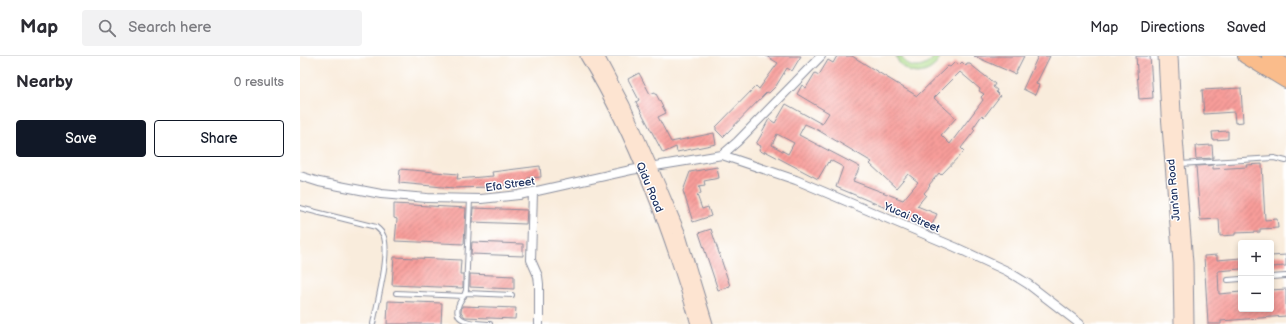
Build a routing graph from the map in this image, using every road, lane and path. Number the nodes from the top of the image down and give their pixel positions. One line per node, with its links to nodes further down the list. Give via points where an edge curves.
1 (586, 56): 13 (street, Qidu Road)
2 (598, 56): 13 (street, Qidu Road, via 624,105)
3 (821, 56): 10 (street)
4 (1164, 56): 31 (street, Jun'an Road, via 1178,244)
5 (1172, 56): 12 (street, Jun'an Road)
6 (1245, 56): 9 (highway)
7 (1269, 56): 8 (highway)
8 (1286, 66)
9 (1286, 81)
10 (722, 155): 13 (street, Efa Street); 30 (street, Yucai Street, via 796,180 1007,271)
11 (1286, 161): 12 (lane, via 1274,158)
12 (1180, 164): 32 (street, Jun'an Road)
13 (647, 167): 15 (street, Efa Street); 28 (street, Qidu Road); 29 (street, Qidu Road, via 679,232)
14 (300, 176): 16 (street, Efa Street, via 381,194)
15 (533, 192): 16 (street, Efa Street, via 500,198); 27 (street, via 531,260 538,276)
16 (470, 199): 23 (lane)
17 (300, 208): 25 (lane, via 376,227 381,232 385,258)
18 (1286, 276): 19 (lane)
19 (1274, 277)
20 (1238, 279): 21 (lane)
21 (1228, 280)
22 (396, 293): 23 (lane)
23 (465, 294): 24 (lane); 26 (lane, via 458,307 461,320 465,323)
24 (512, 295)
25 (373, 324)
26 (490, 324)
27 (539, 324)
28 (697, 324)
29 (707, 324)
30 (1080, 324)
31 (1180, 324)
32 (1188, 324)

